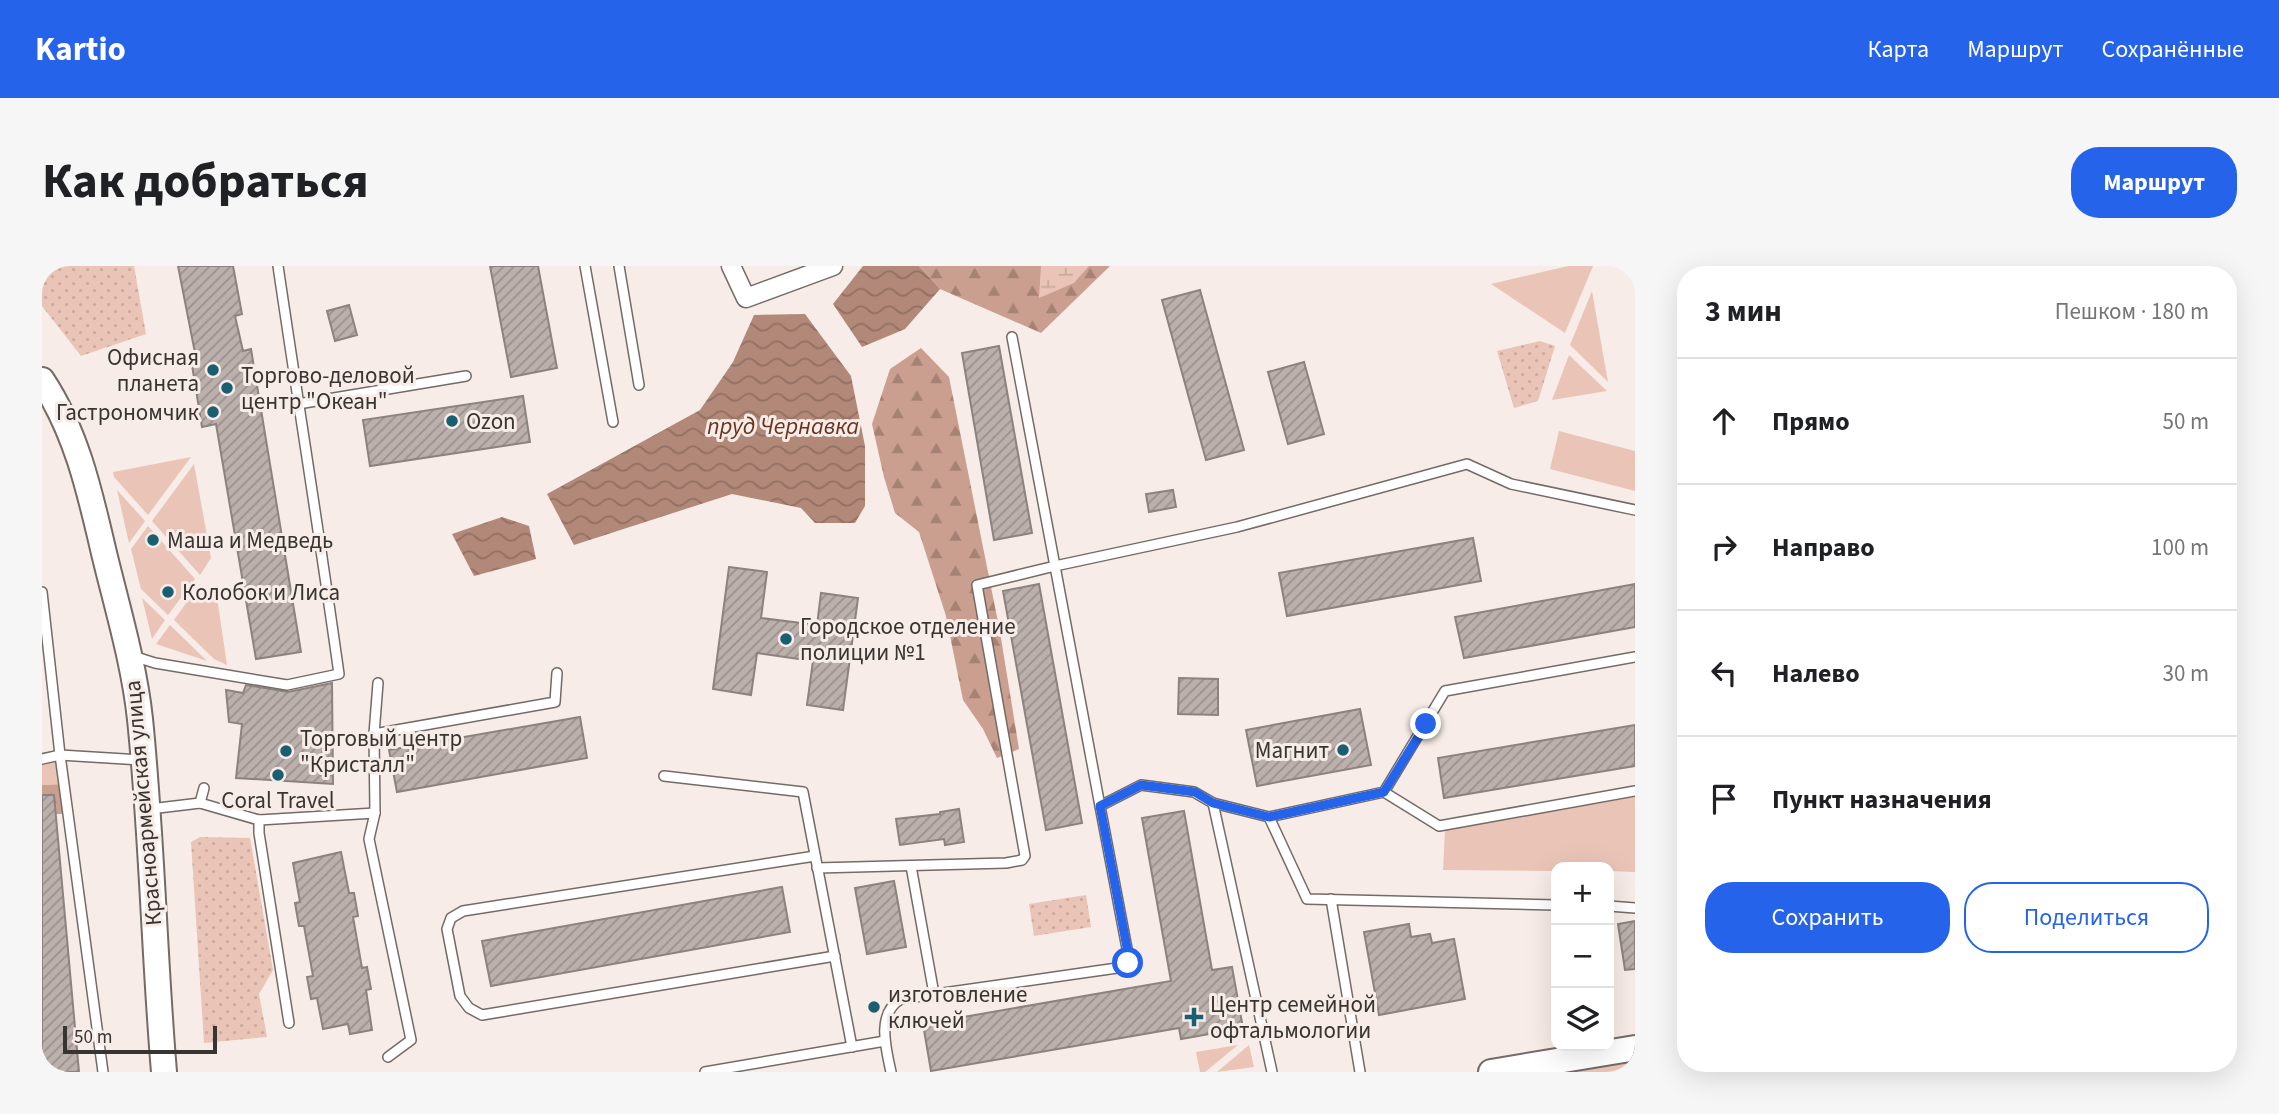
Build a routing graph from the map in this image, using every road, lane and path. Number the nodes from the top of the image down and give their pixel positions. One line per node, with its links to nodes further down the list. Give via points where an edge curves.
1 (278, 266): 10 (lane)
2 (585, 266): 11 (lane)
3 (619, 266): 9 (lane)
4 (731, 266): 5 (street, via 746,298)
5 (832, 266)
6 (1012, 337): 13 (lane)
7 (466, 376): 10 (lane)
8 (42, 380): 15 (main road, Красноармейская улица, via 58,404 84,467)
9 (639, 385)
10 (298, 404): 15 (lane, via 340,674 287,685)
11 (613, 422)
12 (1635, 510): 13 (lane, via 1511,484 1467,464 1237,527)
13 (1055, 566): 29 (lane); 35 (lane, via 977,585 1025,856 1006,863)
14 (42, 592): 20 (lane)
15 (128, 655): 22 (main road, Красноармейская улица, via 140,718)
16 (1635, 657): 26 (lane, via 1446,691)
17 (557, 673): 19 (lane, via 555,702)
18 (378, 683): 19 (lane)
19 (374, 734): 31 (lane)
20 (60, 755): 21 (lane); 22 (lane); 48 (lane)
21 (42, 759)
22 (142, 761): 30 (main road, Красноармейская улица)
23 (664, 776): 34 (lane, via 803,793)
24 (204, 788): 27 (lane)
25 (1635, 791): 26 (lane, via 1439,826)
26 (1384, 792): 32 (lane)
27 (200, 803): 30 (lane); 33 (lane)
28 (1213, 803): 29 (lane, via 1195,792 1141,785); 32 (lane); 52 (lane)
29 (1100, 806): 42 (lane, via 1128,963)
30 (148, 809): 49 (main road, Красноармейская улица)
31 (375, 813): 33 (lane); 47 (lane, via 369,839 411,1040)
32 (1269, 817): 37 (lane, via 1307,899)
33 (258, 820): 43 (lane)
34 (815, 856): 36 (lane); 41 (lane, via 463,911 451,918 447,929 460,996 482,1015)
35 (911, 866): 36 (lane); 42 (lane)
36 (817, 868): 41 (lane)
37 (1331, 899): 38 (lane); 53 (lane)
38 (1551, 905)
39 (1614, 906): 40 (lane)
40 (1635, 908)
41 (835, 956): 45 (lane)
42 (934, 994): 44 (lane, via 894,1003 886,1020)
43 (289, 1023)
44 (885, 1041): 45 (lane); 51 (lane)
45 (852, 1047): 50 (lane)
46 (1635, 1048): 54 (main road)
47 (388, 1057)
48 (103, 1072)
49 (164, 1072)
50 (705, 1072)
51 (891, 1072)
52 (1272, 1072)
53 (1360, 1072)
54 (1491, 1072)

